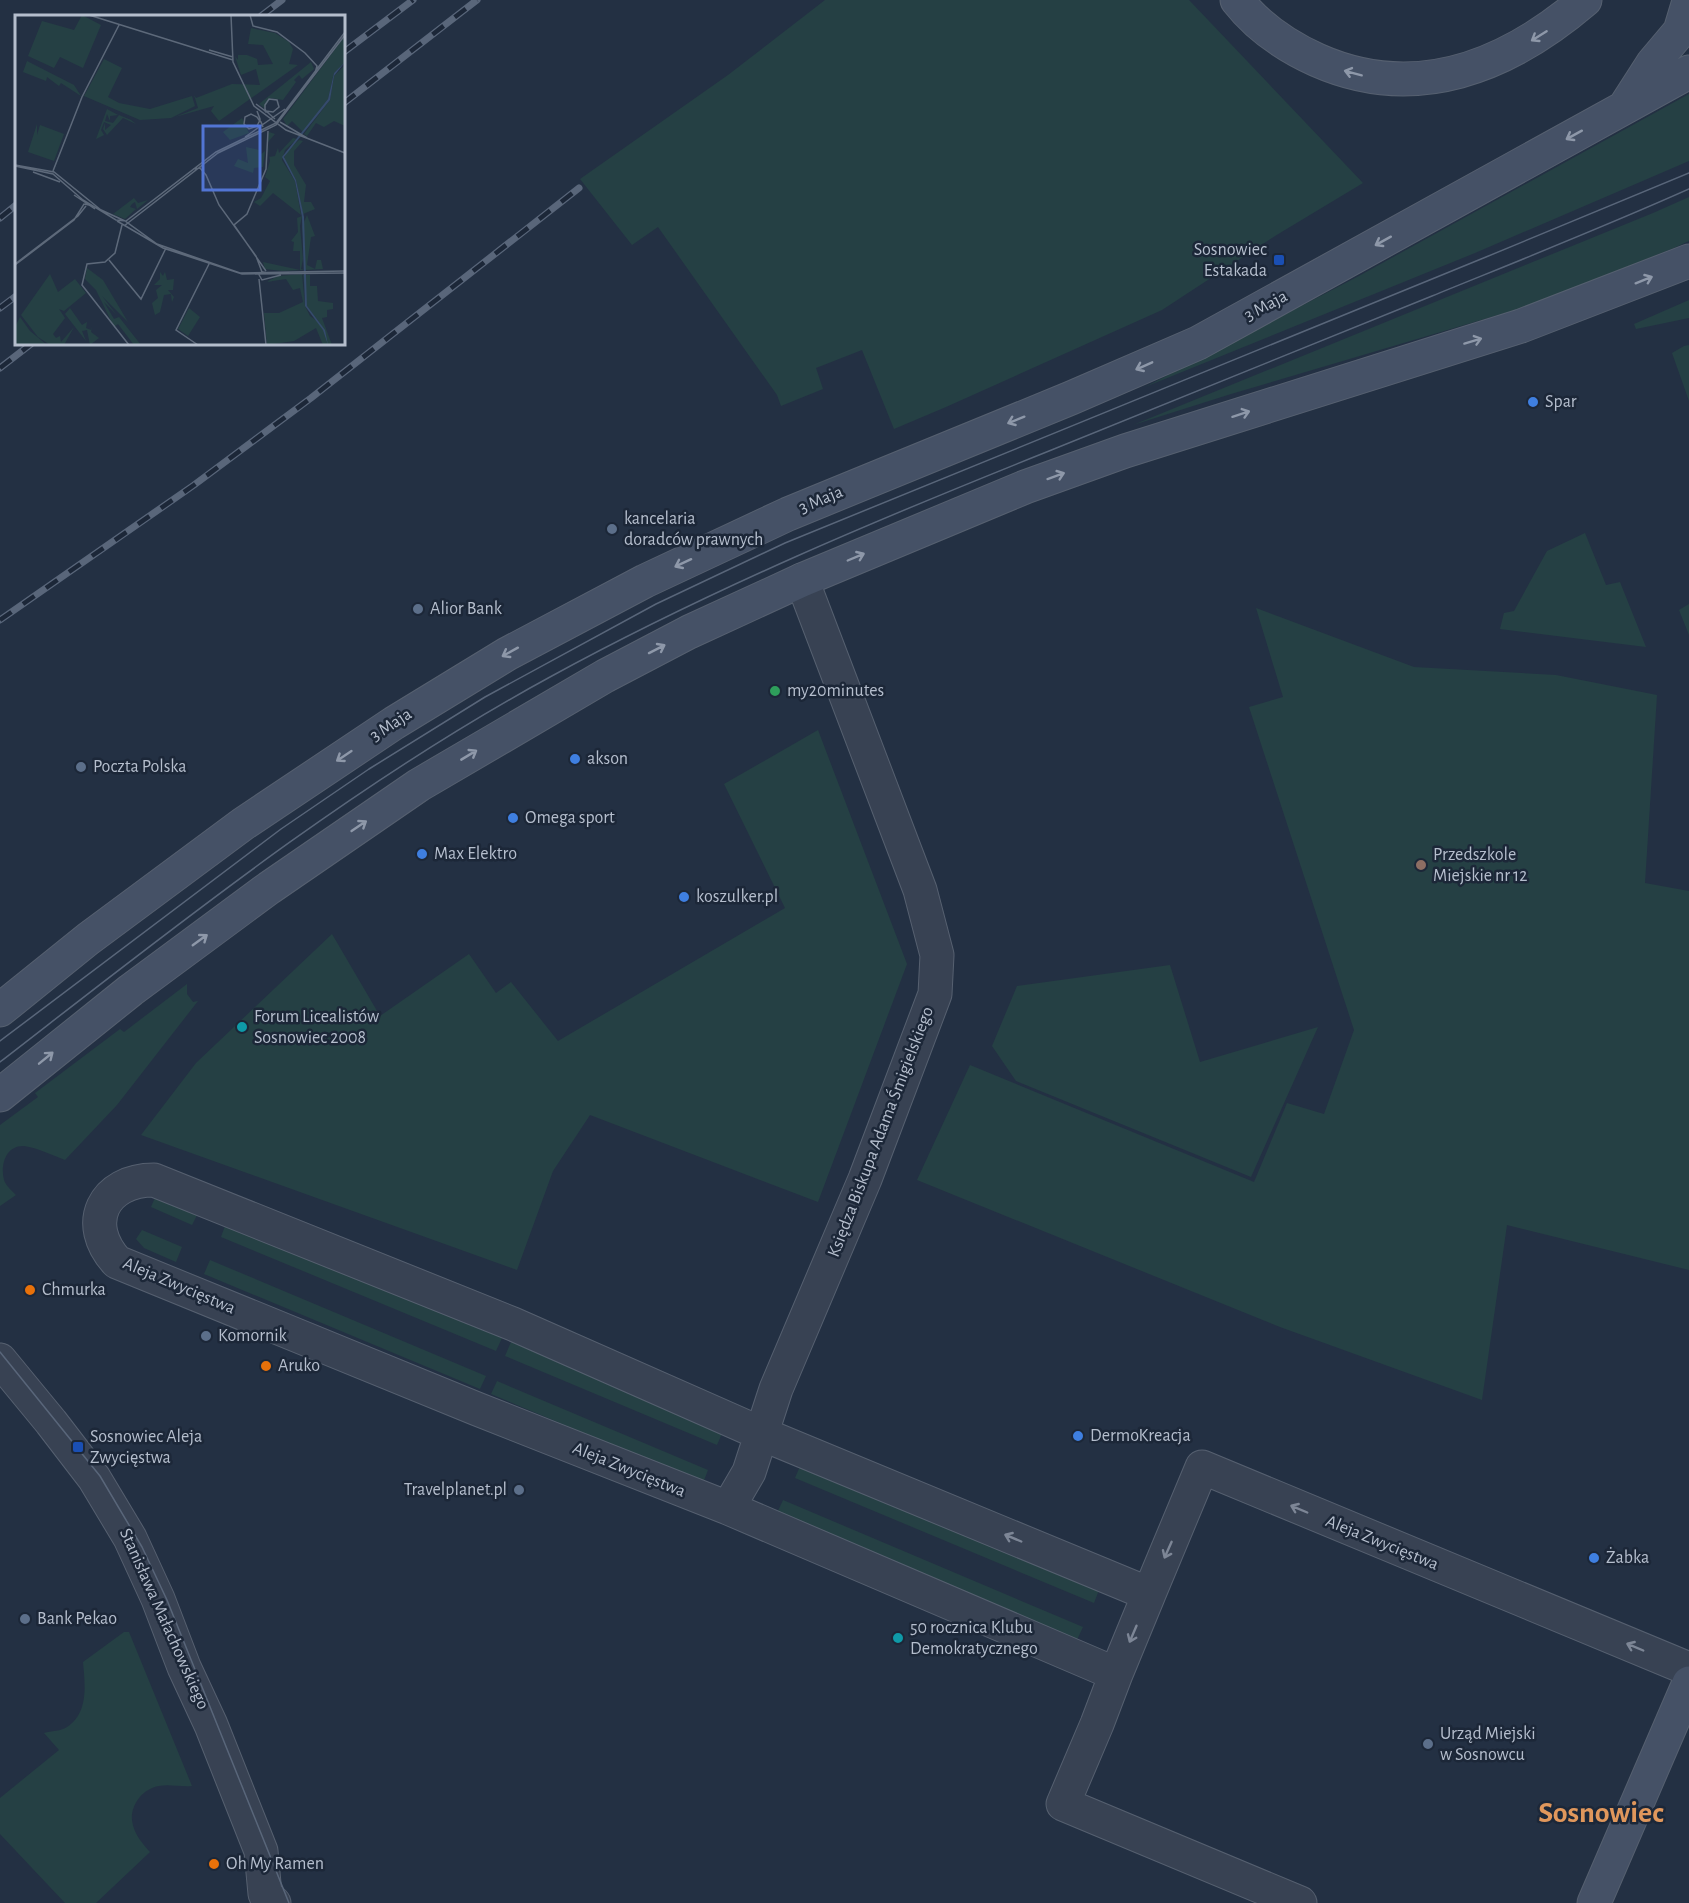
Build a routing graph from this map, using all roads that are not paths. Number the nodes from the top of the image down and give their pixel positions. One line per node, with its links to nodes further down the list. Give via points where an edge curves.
1 (1237, 0): 2 (main road, one-way to 1, via 1545,33 1494,59 1442,76 1415,78 1363,75 1326,64 1283,42)
2 (1585, 0)
3 (1689, 1): 5 (main road, via 1680,31)
4 (1689, 72): 5 (main road, 3 Maja)
5 (1625, 106): 8 (main road, 3 Maja, one-way to 8, via 1198,343 788,514 645,581 507,654 394,723 243,824)
6 (1684, 267): 7 (main road, one-way to 6, via 1025,487 1125,451 1521,326)
7 (802, 580): 9 (main road, one-way to 7, via 131,990 419,785 605,676); 11 (street, Księdza Biskupa Adama Śmigielskiego, via 920,890 937,955 935,994 922,1033 776,1389)
8 (0, 1010)
9 (0, 1095)
10 (0, 1360): 17 (street, Stanisława Małachowskiego, via 94,1478 130,1538 261,1851)
11 (762, 1434): 12 (street, Księdza Biskupa Adama Śmigielskiego, via 749,1472); 12 (street, Aleja Zwycięstwa, via 513,1324 154,1180 124,1185 104,1207 100,1221 102,1240 117,1262); 13 (street, Aleja Zwycięstwa, one-way to 11)
12 (728, 1508): 15 (street, Aleja Zwycięstwa)
13 (1149, 1594): 14 (street, Aleja Zwycięstwa, one-way to 13, via 1202,1467); 15 (street, Aleja Zwycięstwa, one-way to 15)
14 (1689, 1669)
15 (1116, 1674): 18 (street, Aleja Zwycięstwa, via 1063,1804)
16 (1689, 1683): 19 (main road)
17 (263, 1900)
18 (1300, 1903)
19 (1594, 1903)

